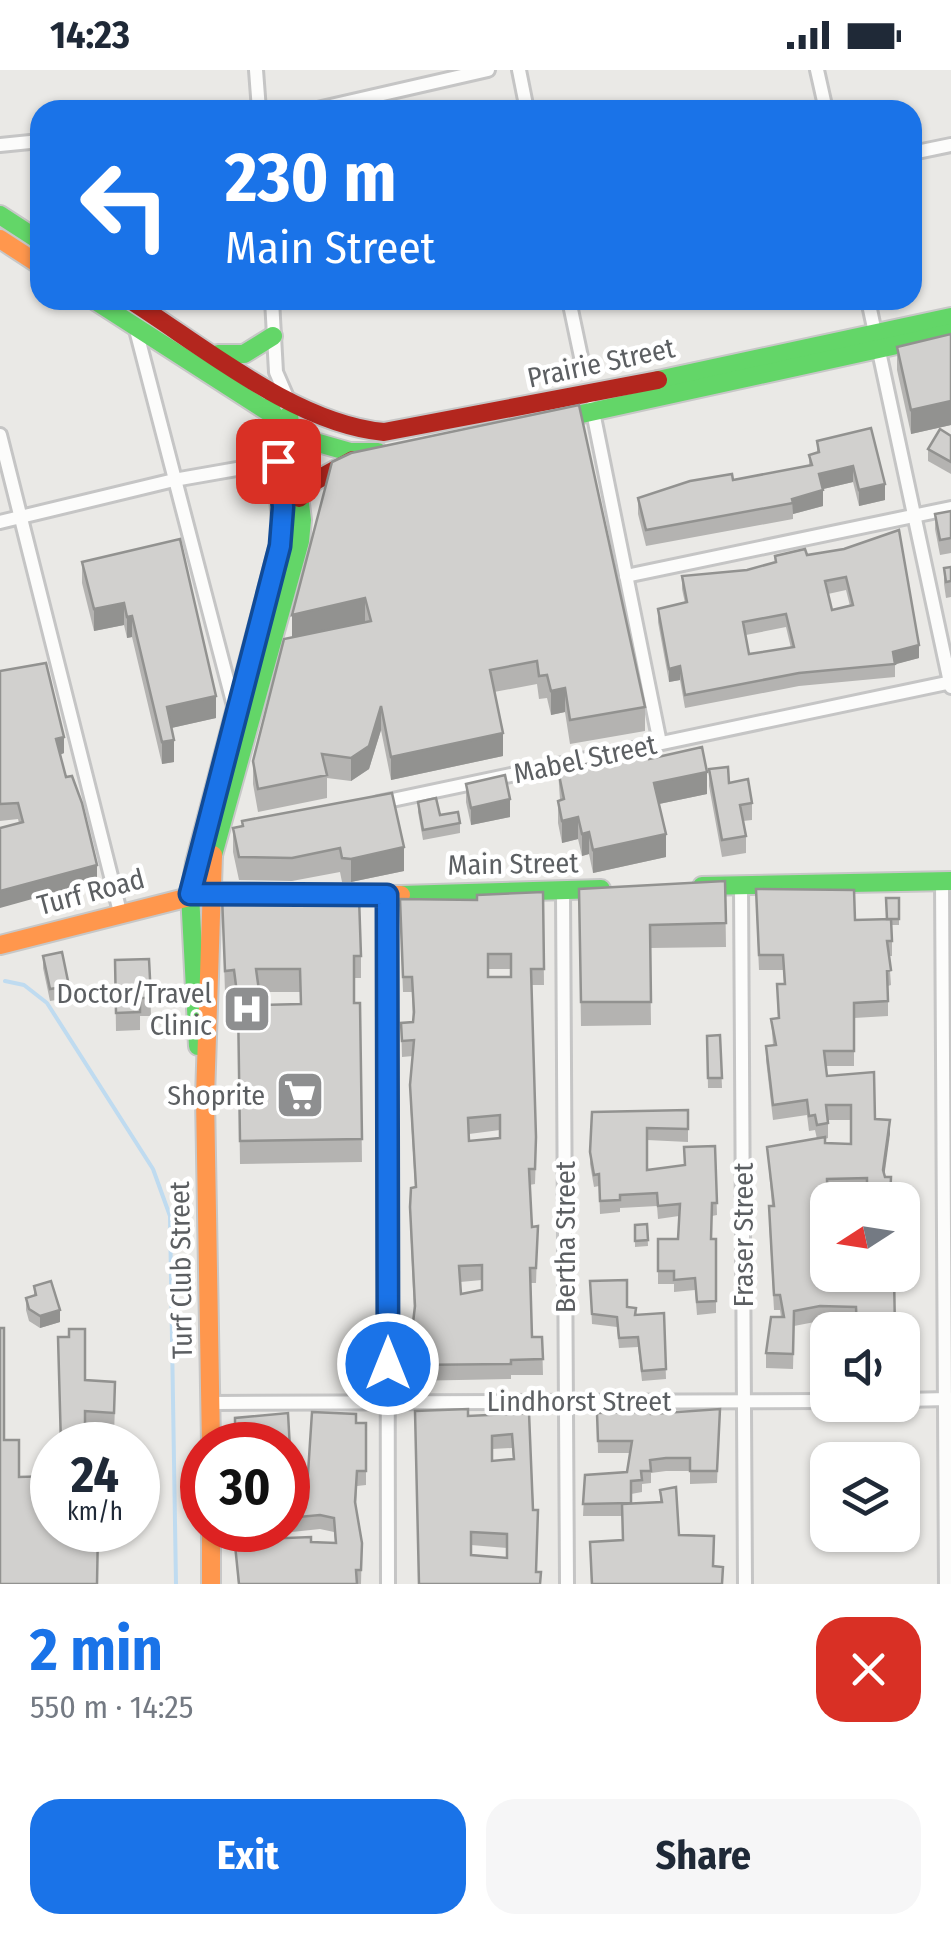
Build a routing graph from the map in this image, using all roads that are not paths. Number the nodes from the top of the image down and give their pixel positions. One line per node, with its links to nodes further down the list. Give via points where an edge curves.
1 (256, 70): 5 (street)
2 (488, 70): 6 (street)
3 (518, 70): 7 (street)
4 (817, 70): 8 (street)
5 (258, 100)
6 (357, 100)
7 (526, 100)
8 (824, 100)
9 (30, 142): 11 (street)
10 (951, 144): 12 (street)
11 (0, 145)
12 (922, 150)
13 (0, 215): 14 (main road)
14 (30, 234)
15 (0, 239): 16 (main road)
16 (30, 258)
17 (109, 310): 23 (main road)
18 (145, 310): 27 (main road, Prairie Street)
19 (272, 310): 25 (street)
20 (571, 310): 28 (street)
21 (870, 310): 26 (street)
22 (951, 317): 26 (main road, Prairie Street)
23 (134, 326): 32 (main road); 39 (street)
24 (951, 333): 26 (main road, Prairie Street)
25 (272, 336): 27 (main road, via 244,354); 29 (street)
26 (876, 342): 31 (main road, Prairie Street); 43 (street)
27 (211, 353): 29 (main road, Prairie Street)
28 (584, 372)
29 (272, 380): 30 (main road, Prairie Street); 32 (main road)
30 (288, 400): 31 (main road, Prairie Street, via 329,423 384,432); 34 (main road)
31 (591, 403): 33 (main road, Prairie Street); 45 (street)
32 (272, 417): 34 (main road); 38 (main road)
33 (541, 422)
34 (290, 429): 37 (main road, via 322,445); 38 (main road)
35 (0, 435): 42 (street)
36 (398, 450): 37 (main road)
37 (368, 453): 40 (main road, via 323,475)
38 (286, 460): 39 (street); 40 (main road); 47 (main road, via 282,533)
39 (174, 480): 42 (street); 47 (street)
40 (299, 498): 51 (main road, via 295,564)
41 (951, 508): 43 (street)
42 (20, 516): 44 (street); 59 (street)
43 (912, 516): 45 (street); 46 (street)
44 (0, 522)
45 (626, 576): 48 (street)
46 (951, 684): 48 (street, Mabel Street)
47 (235, 709): 57 (main road)
48 (660, 743): 49 (street, Mabel Street)
49 (353, 808)
50 (238, 833): 51 (street)
51 (219, 837): 57 (main road)
52 (946, 881): 53 (main road); 63 (street)
53 (741, 885): 54 (main road); 67 (street, Fraser Street)
54 (684, 887)
55 (626, 888): 56 (main road, Main Street)
56 (563, 891): 58 (main road, Main Street); 61 (street, Bertha Street)
57 (198, 893): 58 (main road, Main Street); 59 (main road, Turf Road); 65 (main road, Turf Club Street, via 210,1075)
58 (387, 895): 66 (street)
59 (120, 912): 60 (main road, Turf Road)
60 (0, 945)
61 (566, 1399): 66 (street, Lindhorst Street); 67 (street, Lindhorst Street); 72 (street, Bertha Street)
62 (920, 1400): 63 (street)
63 (947, 1400): 74 (street)
64 (810, 1402): 67 (street, Lindhorst Street)
65 (210, 1403): 66 (street, Lindhorst Street); 68 (main road, Turf Club Street)
66 (389, 1403): 71 (street)
67 (744, 1403): 73 (street, Fraser Street)
68 (210, 1422)
69 (211, 1552): 70 (main road)
70 (211, 1584)
71 (388, 1584)
72 (567, 1584)
73 (745, 1584)
74 (946, 1584)

